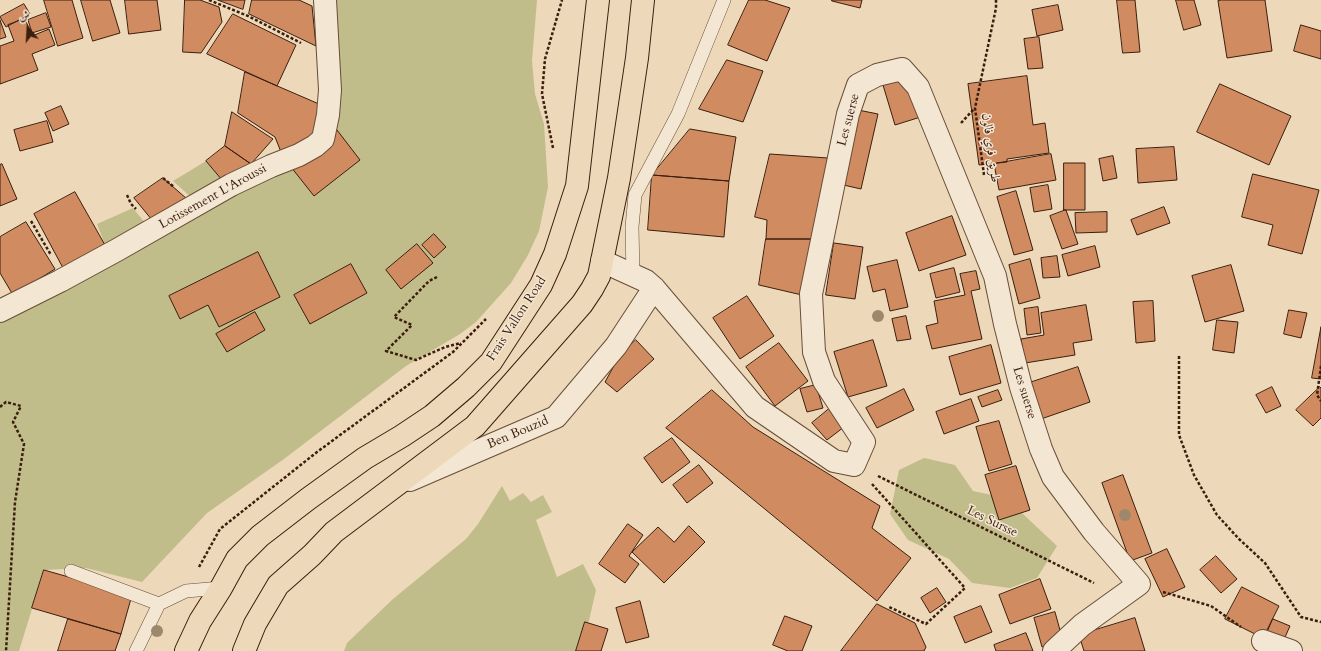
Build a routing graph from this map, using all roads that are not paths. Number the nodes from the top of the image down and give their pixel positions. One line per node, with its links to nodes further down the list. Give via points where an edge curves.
1 (325, 0): 8 (street, Lotissement L'Aroussi, via 330,90 323,139 299,155 231,185 65,278)
2 (598, 0): 11 (highway, Frais Vallon Road, via 577,186 555,254 541,285 491,362 466,387 432,416 365,458 260,536 237,559)
3 (644, 0): 5 (highway, via 619,178)
4 (724, 0): 6 (lane, via 678,114 635,195)
5 (602, 261): 6 (street); 9 (highway, via 600,276 582,304 475,426)
6 (632, 276): 7 (street, via 646,281)
7 (654, 288): 9 (street, Ben Bouzid, via 616,346 556,417); 17 (street, Les suerse, via 755,407 834,461 854,465 864,442 824,382 814,352 811,294 848,114 858,85 877,75 902,69 918,87 995,276 1021,387 1053,477 1094,532 1139,584 1082,626)
8 (0, 311)
9 (396, 486): 16 (highway, via 334,532 278,585 255,624)
10 (71, 571): 12 (lane)
11 (221, 588): 12 (lane, via 186,591); 15 (highway, Frais Vallon Road, via 200,621)
12 (159, 604): 14 (lane)
13 (1263, 641): 18 (street)
14 (136, 651)
15 (186, 651)
16 (244, 651)
17 (1054, 651)
18 (1291, 651)

